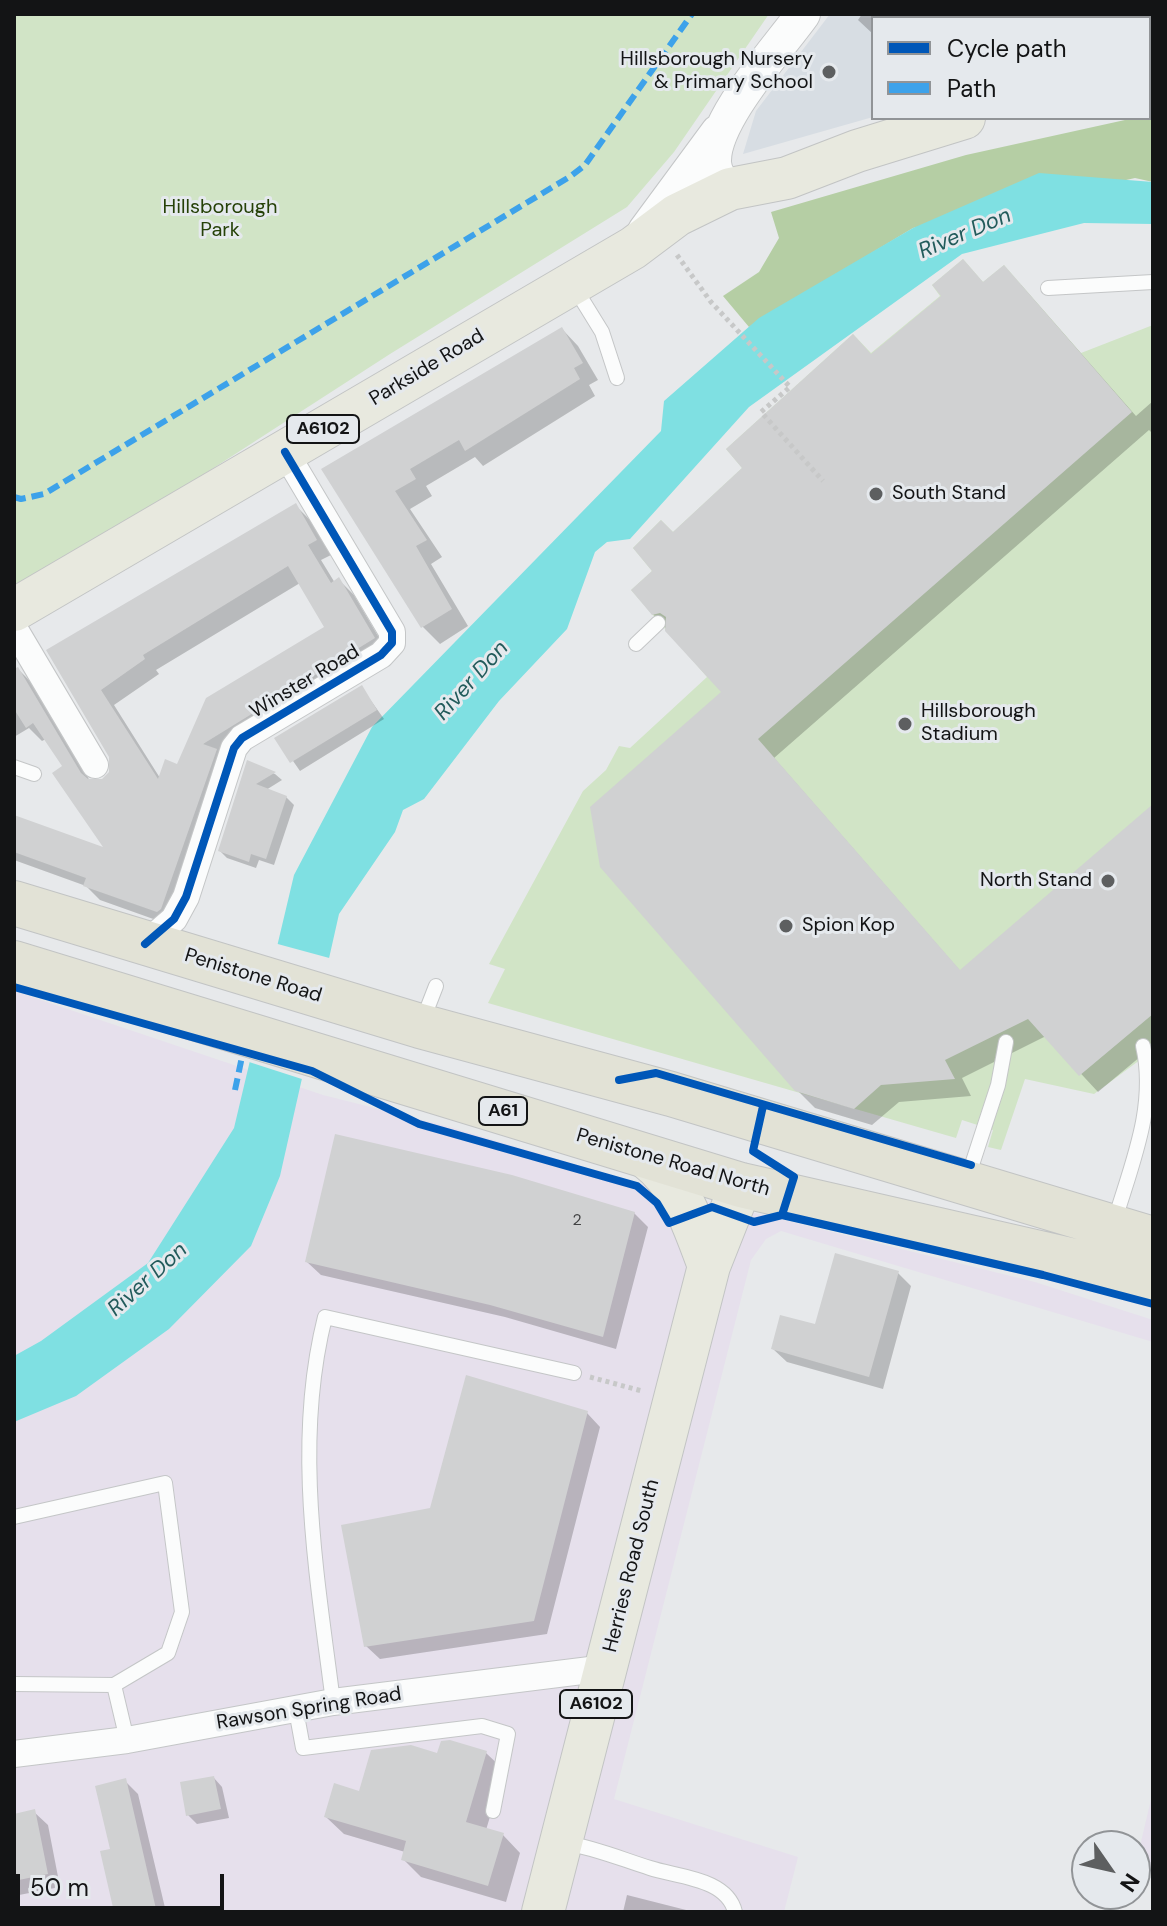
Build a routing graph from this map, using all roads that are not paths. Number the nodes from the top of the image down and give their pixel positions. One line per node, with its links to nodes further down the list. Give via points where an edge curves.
1 (803, 14): 3 (street, Parkside Road)
2 (958, 120): 4 (main road, A6102)
3 (725, 122): 4 (street, Parkside Road, via 715,147 716,174); 5 (street, Parkside Road)
4 (761, 187): 5 (main road, Parkside Road / A6102, via 677,215)
5 (651, 244): 6 (main road, Parkside Road / A6102)
6 (571, 282): 9 (lane, via 602,332); 10 (main road, Parkside Road / A6102)
7 (1153, 282): 8 (lane)
8 (1048, 288)
9 (617, 378)
10 (285, 452): 11 (main road, Parkside Road / A6102); 19 (street, Winster Road, via 392,632 392,643 381,655 242,738 234,748 186,897 174,919)
11 (14, 610)
12 (658, 623): 14 (lane)
13 (14, 628): 15 (street)
14 (636, 644)
15 (95, 765)
16 (14, 767): 17 (lane)
17 (34, 774)
18 (14, 903): 19 (highway, Penistone Road)
19 (145, 944): 22 (highway, Penistone Road)
20 (14, 963): 26 (highway, Penistone Road North / A61)
21 (436, 986): 22 (lane)
22 (402, 1021): 25 (highway, Penistone Road)
23 (1006, 1042): 27 (lane)
24 (1143, 1046): 29 (lane, via 1148,1082)
25 (671, 1094): 27 (highway); 28 (highway, via 721,1140)
26 (647, 1158): 28 (highway, Penistone Road North / A61); 30 (main road, via 663,1170 690,1214)
27 (966, 1184): 29 (highway)
28 (741, 1185): 30 (main road, Herries Road South / A6102); 31 (highway, Penistone Road North / A61)
29 (1133, 1233)
30 (709, 1266): 34 (main road, Herries Road South / A6102)
31 (1153, 1279)
32 (574, 1373): 37 (lane, via 325,1317 312,1366 309,1514)
33 (14, 1517): 36 (lane, via 165,1483 182,1612 168,1653)
34 (606, 1668): 37 (street, Rawson Spring Road); 42 (main road, Herries Road South / A6102)
35 (14, 1684): 36 (lane)
36 (114, 1685): 39 (lane)
37 (333, 1702): 38 (street, Rawson Spring Road)
38 (296, 1710): 39 (street, Rawson Spring Road); 41 (lane, via 303,1748 482,1726 508,1734)
39 (127, 1740): 40 (street, Rawson Spring Road)
40 (14, 1754)
41 (493, 1811)
42 (561, 1842): 43 (main road, Herries Road South / A6102); 44 (lane, via 698,1880 721,1891)
43 (543, 1912)
44 (735, 1912)

